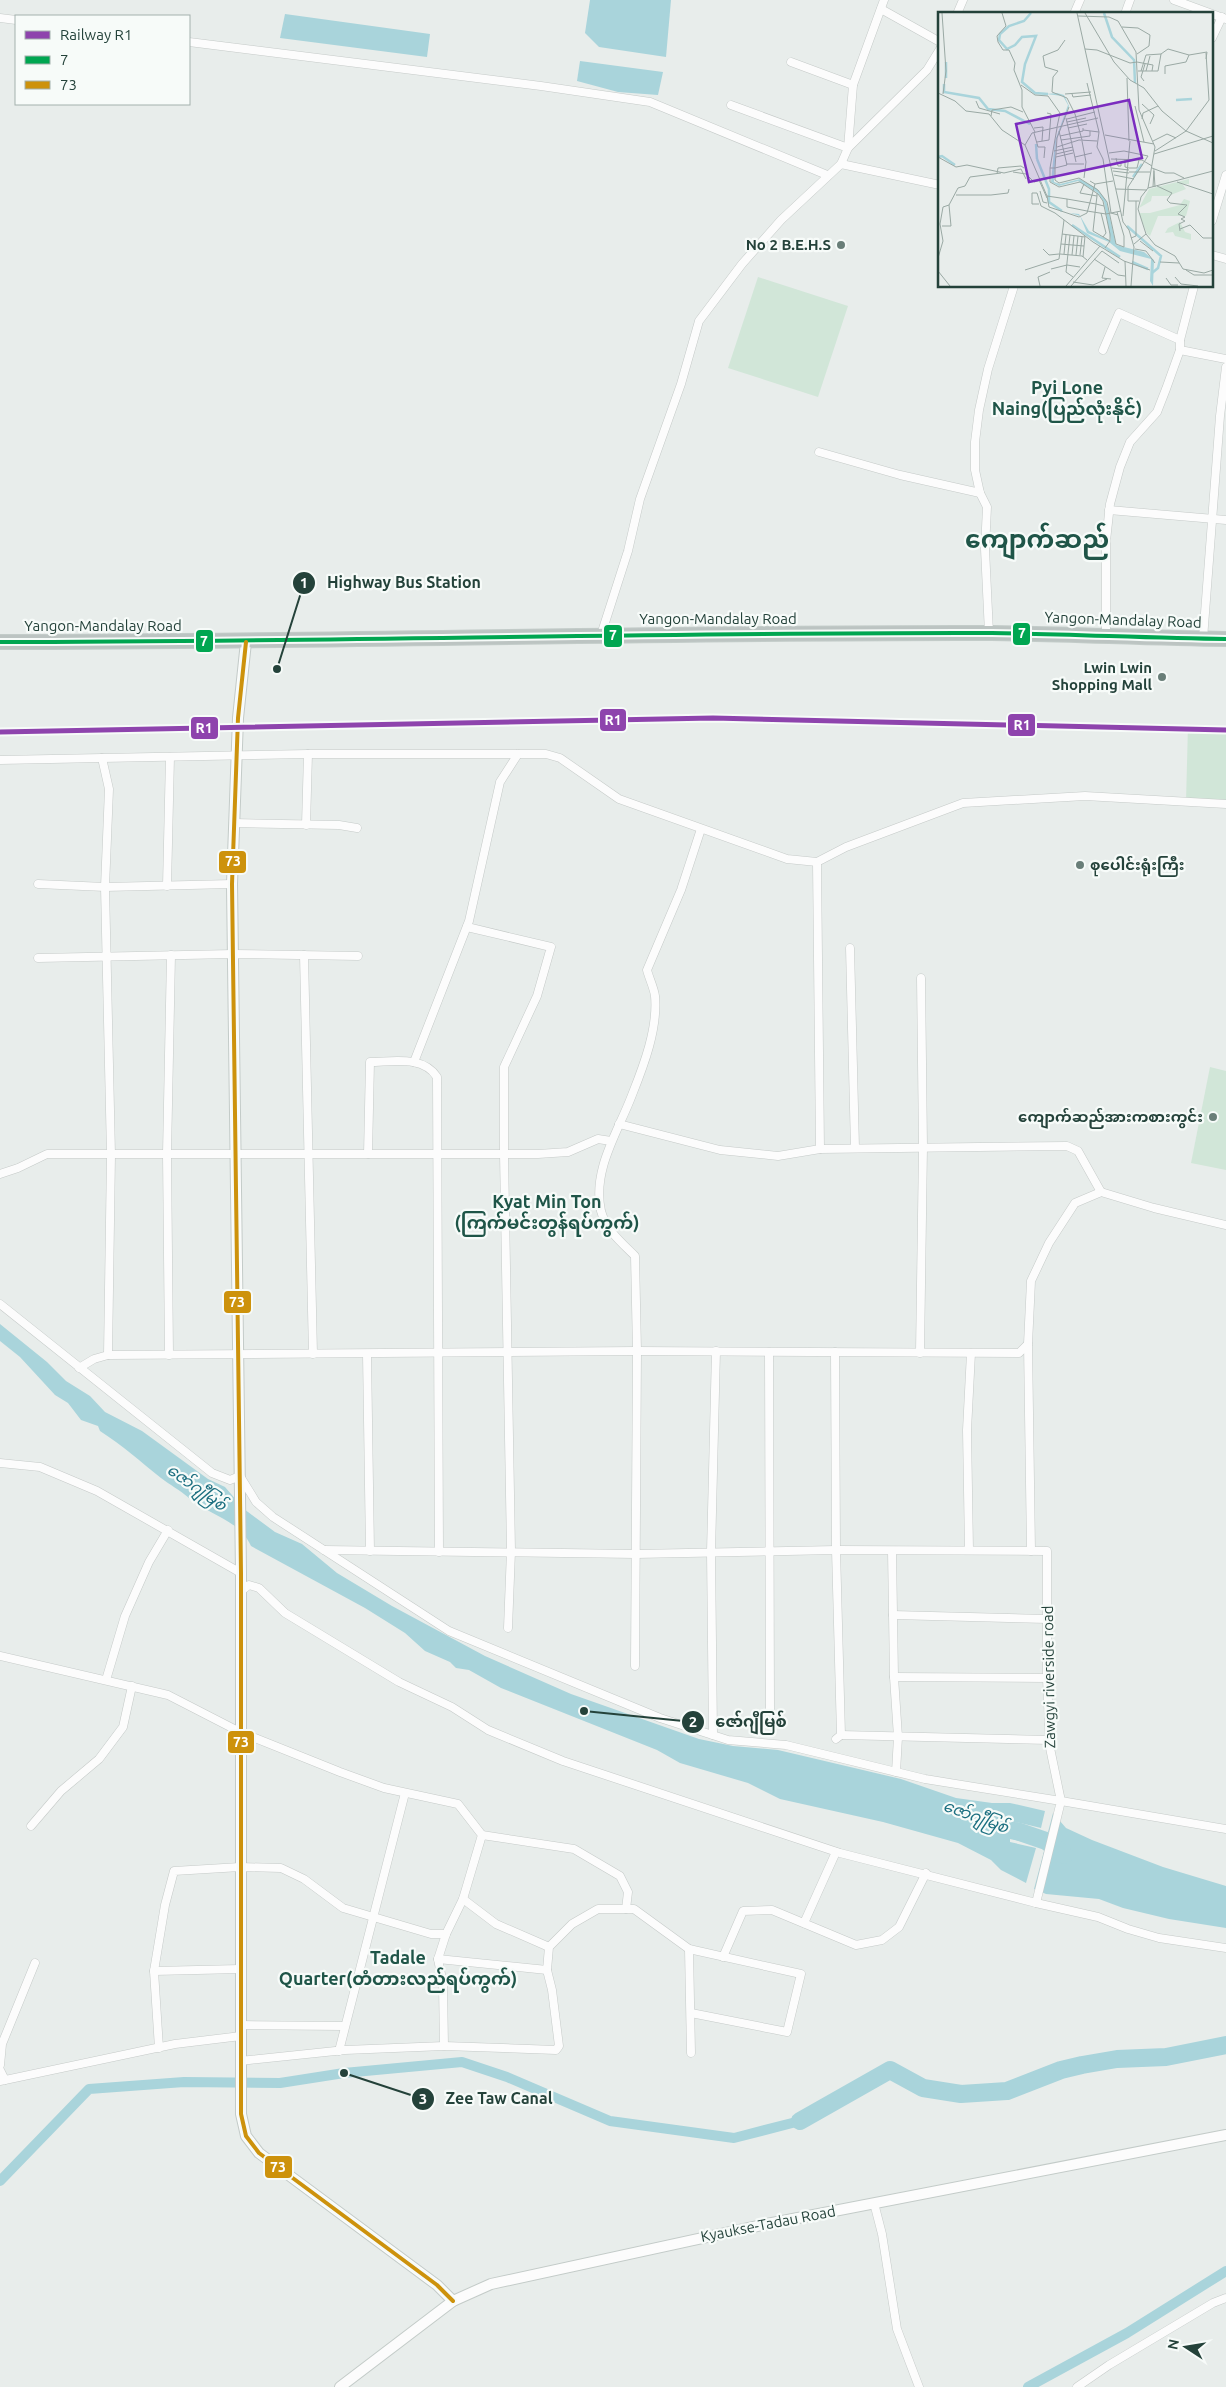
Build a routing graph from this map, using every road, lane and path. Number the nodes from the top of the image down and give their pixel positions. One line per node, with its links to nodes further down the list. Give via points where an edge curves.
1 (884, 0): 6 (street)
2 (963, 0): 7 (street)
3 (1080, 0): 8 (street)
4 (1130, 0): 9 (street)
5 (1174, 0): 10 (street)
6 (881, 9): 15 (street); 19 (street)
7 (957, 12)
8 (1075, 12)
9 (1126, 12)
10 (1207, 12)
11 (0, 18): 13 (street)
12 (1224, 18): 14 (street)
13 (15, 20)
14 (1214, 35)
15 (938, 41)
16 (190, 42): 23 (street, via 650,102)
17 (938, 52): 21 (street, via 927,70)
18 (790, 62): 19 (street)
19 (852, 85): 21 (street)
20 (730, 105): 21 (street)
21 (848, 148): 22 (street)
22 (841, 164): 23 (street); 25 (street)
23 (827, 175): 41 (street, via 775,226 699,321 681,384 640,499 628,551)
24 (1226, 175): 26 (street)
25 (938, 186)
26 (1214, 214)
27 (1013, 288): 36 (street, via 979,410 975,470)
28 (1193, 288): 29 (street)
29 (1180, 340): 30 (street, via 1118,313); 31 (street)
30 (1103, 350)
31 (1180, 350): 32 (street); 37 (street, via 1157,412 1130,442)
32 (1226, 359)
33 (1226, 367): 34 (street)
34 (1222, 430): 38 (street)
35 (819, 452): 36 (street)
36 (980, 493): 40 (street, via 987,507 985,549)
37 (1109, 510): 38 (street); 42 (street)
38 (1212, 518): 39 (street); 43 (street)
39 (1226, 520)
40 (989, 633): 41 (highway, Yangon-Mandalay Road); 42 (highway, Yangon-Mandalay Road)
41 (601, 635): 46 (highway, Yangon-Mandalay Road)
42 (1106, 635): 43 (highway, Yangon-Mandalay Road)
43 (1203, 639): 44 (highway, Yangon-Mandalay Road)
44 (1226, 639)
45 (0, 642): 46 (highway, Yangon-Mandalay Road)
46 (246, 642): 49 (street)
47 (308, 754): 48 (street); 49 (street); 55 (street)
48 (518, 754): 57 (street, via 546,754 560,758 619,799); 63 (street, via 500,782)
49 (237, 756): 50 (street); 54 (street)
50 (170, 757): 51 (street); 61 (street)
51 (102, 758): 52 (street); 62 (street, via 109,789)
52 (0, 760)
53 (1226, 804): 58 (street, via 1085,796 963,803 863,840)
54 (234, 823): 55 (street); 60 (street)
55 (306, 824): 56 (street)
56 (357, 828)
57 (702, 828): 58 (street, via 787,859); 73 (street, via 681,890 646,970 655,995 653,1031 632,1095)
58 (816, 862): 77 (street)
59 (38, 884): 62 (street)
60 (232, 884): 61 (street); 65 (street)
61 (167, 886): 62 (street)
62 (106, 887): 69 (street)
63 (467, 927): 72 (street); 83 (street, via 551,947 537,996 504,1066)
64 (850, 948): 76 (street)
65 (233, 954): 66 (street); 67 (street); 79 (street)
66 (171, 955): 69 (street); 78 (street)
67 (304, 955): 68 (street); 80 (street)
68 (358, 956)
69 (108, 957): 70 (street); 84 (street)
70 (38, 958)
71 (921, 978): 75 (street)
72 (414, 1062): 81 (street, via 370,1062); 82 (street, via 432,1069 437,1077)
73 (618, 1124): 74 (street); 77 (street, via 720,1150 778,1156)
74 (611, 1141): 83 (street, via 598,1139 568,1152); 90 (street, via 600,1193 602,1212 608,1228 636,1256)
75 (923, 1147): 76 (street); 86 (street, via 1067,1146 1078,1151); 96 (street)
76 (855, 1148): 77 (street)
77 (820, 1149)
78 (166, 1154): 79 (street); 84 (street); 101 (street)
79 (236, 1154): 80 (street); 102 (street)
80 (307, 1154): 81 (street); 98 (street)
81 (368, 1154): 82 (street)
82 (437, 1154): 83 (street); 95 (street)
83 (504, 1154): 92 (street)
84 (111, 1155): 85 (street, via 47,1154); 100 (street)
85 (0, 1174)
86 (1101, 1192): 87 (street); 89 (street, via 1075,1203 1048,1243 1031,1282)
87 (1226, 1225)
88 (0, 1304): 103 (street)
89 (1028, 1344): 97 (street, via 1019,1353); 110 (street)
90 (638, 1351): 91 (street); 92 (street); 117 (street)
91 (716, 1351): 93 (street); 116 (street)
92 (509, 1352): 95 (street); 112 (street)
93 (769, 1352): 94 (street); 113 (street)
94 (835, 1352): 96 (street); 108 (street)
95 (437, 1353): 99 (street); 115 (street)
96 (920, 1353): 97 (street)
97 (971, 1353): 109 (street, via 967,1430)
98 (313, 1354): 99 (street); 102 (street)
99 (367, 1354): 111 (street)
100 (108, 1355): 101 (street); 103 (street)
101 (169, 1355): 102 (street)
102 (239, 1355): 105 (street)
103 (79, 1368): 105 (street, via 212,1472 230,1480)
104 (0, 1463): 106 (street, via 40,1467 97,1491)
105 (240, 1476): 107 (street, via 256,1502 272,1518); 118 (street)
106 (168, 1530): 118 (street); 127 (street, via 149,1562 125,1616)
107 (322, 1550): 111 (street); 131 (street, via 449,1631 660,1718)
108 (836, 1550): 113 (street); 114 (street); 132 (street, via 838,1737)
109 (969, 1550): 110 (street); 114 (street)
110 (1031, 1550): 121 (street, Zawgyi riverside road, via 1047,1551)
111 (370, 1551): 115 (street)
112 (511, 1551): 115 (street); 117 (street); 122 (street)
113 (769, 1551): 116 (street); 129 (street)
114 (892, 1551): 120 (street)
115 (439, 1552)
116 (711, 1552): 117 (street); 131 (street)
117 (636, 1554): 124 (street)
118 (241, 1573): 119 (street)
119 (240, 1591): 130 (street); 140 (street, via 249,1585 259,1588 285,1613 399,1682 452,1707 488,1730 563,1761)
120 (893, 1615): 121 (street); 125 (street)
121 (1047, 1619): 126 (street, Zawgyi riverside road)
122 (508, 1628)
123 (0, 1656): 127 (street)
124 (635, 1666)
125 (894, 1677): 126 (street); 132 (street)
126 (1047, 1678): 133 (street, Zawgyi riverside road)
127 (106, 1680): 128 (street)
128 (132, 1686): 130 (street, via 168,1695); 137 (street, via 124,1727 99,1759 61,1791)
129 (770, 1710)
130 (240, 1732): 135 (street, via 384,1788); 141 (street)
131 (713, 1735): 134 (street, via 728,1740 786,1745)
132 (898, 1737): 133 (street); 134 (street)
133 (1050, 1740): 136 (street, Zawgyi riverside road)
134 (896, 1772): 136 (street)
135 (405, 1792): 139 (street, via 458,1804); 146 (street)
136 (1061, 1801): 138 (street); 144 (street, Zawgyi riverside road)
137 (31, 1826)
138 (1226, 1829)
139 (482, 1835): 143 (street); 145 (street, via 574,1849 620,1876 628,1892)
140 (836, 1852): 142 (street); 147 (street)
141 (240, 1867): 146 (street, via 281,1868 304,1879 343,1908); 155 (street); 157 (street, via 174,1871)
142 (926, 1873): 144 (street); 147 (street, via 899,1927 882,1940 856,1945)
143 (463, 1899): 148 (street); 149 (street, via 496,1924)
144 (1036, 1903): 150 (street, via 1098,1917 1159,1938)
145 (626, 1909): 149 (street, via 598,1909 572,1924); 151 (street, via 634,1909)
146 (372, 1917): 148 (street, via 431,1934); 160 (street)
147 (804, 1923): 152 (street, via 772,1910 743,1911)
148 (446, 1934): 153 (street)
149 (549, 1947): 156 (street)
150 (1226, 1948)
151 (689, 1949): 152 (street); 158 (street)
152 (723, 1957): 158 (street, via 801,1974 787,2032)
153 (438, 1959): 156 (street); 162 (street, via 443,1984)
154 (35, 1963): 166 (street, via 2,2044)
155 (240, 1969): 157 (street); 159 (street)
156 (546, 1970): 162 (street, via 552,1990 559,2046 556,2050)
157 (154, 1971): 163 (street)
158 (691, 2013): 165 (street)
159 (240, 2025): 160 (street); 161 (street)
160 (344, 2026): 164 (street)
161 (241, 2036): 163 (street); 167 (street)
162 (444, 2046): 164 (street)
163 (159, 2048): 169 (street)
164 (339, 2050): 167 (street)
165 (692, 2053)
166 (0, 2065)
167 (240, 2066): 173 (street, via 240,2105 246,2136 259,2153)
168 (0, 2070): 169 (street)
169 (3, 2080)
170 (1226, 2135): 171 (street, Kyaukse-Tadau Road)
171 (874, 2203): 173 (street, Kyaukse-Tadau Road, via 518,2276); 175 (street, via 897,2329)
172 (1226, 2298): 176 (street)
173 (453, 2300): 174 (street, Kyaukse-Tadau Road)
174 (340, 2387)
175 (919, 2387)
176 (1077, 2387)

